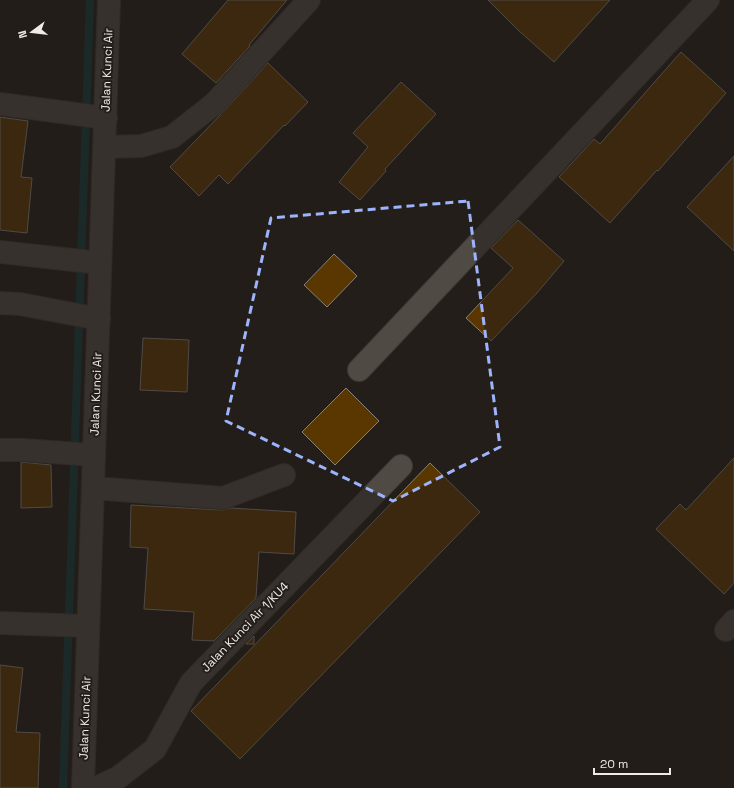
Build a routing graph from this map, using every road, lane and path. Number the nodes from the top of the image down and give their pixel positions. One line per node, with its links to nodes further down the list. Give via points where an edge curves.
1 (109, 0): 5 (street, Jalan Kunci Air)
2 (309, 0): 6 (street, via 214,104 172,137 140,146)
3 (708, 0): 11 (street)
4 (0, 104): 5 (street)
5 (93, 116): 6 (street, Jalan Kunci Air)
6 (105, 147): 8 (street, Jalan Kunci Air)
7 (0, 252): 8 (street)
8 (88, 261): 10 (street, Jalan Kunci Air)
9 (0, 303): 10 (street, via 20,304)
10 (86, 317): 13 (street, Jalan Kunci Air)
11 (359, 370)
12 (0, 450): 13 (street)
13 (81, 454): 16 (street, Jalan Kunci Air)
14 (401, 466): 20 (street, Jalan Kunci Air 1/KU4, via 191,683 155,749 119,777)
15 (284, 475): 16 (street, via 223,498)
16 (93, 488): 18 (street, Jalan Kunci Air)
17 (0, 623): 18 (street)
18 (75, 626): 19 (street, Jalan Kunci Air)
19 (83, 788)
20 (96, 788)

